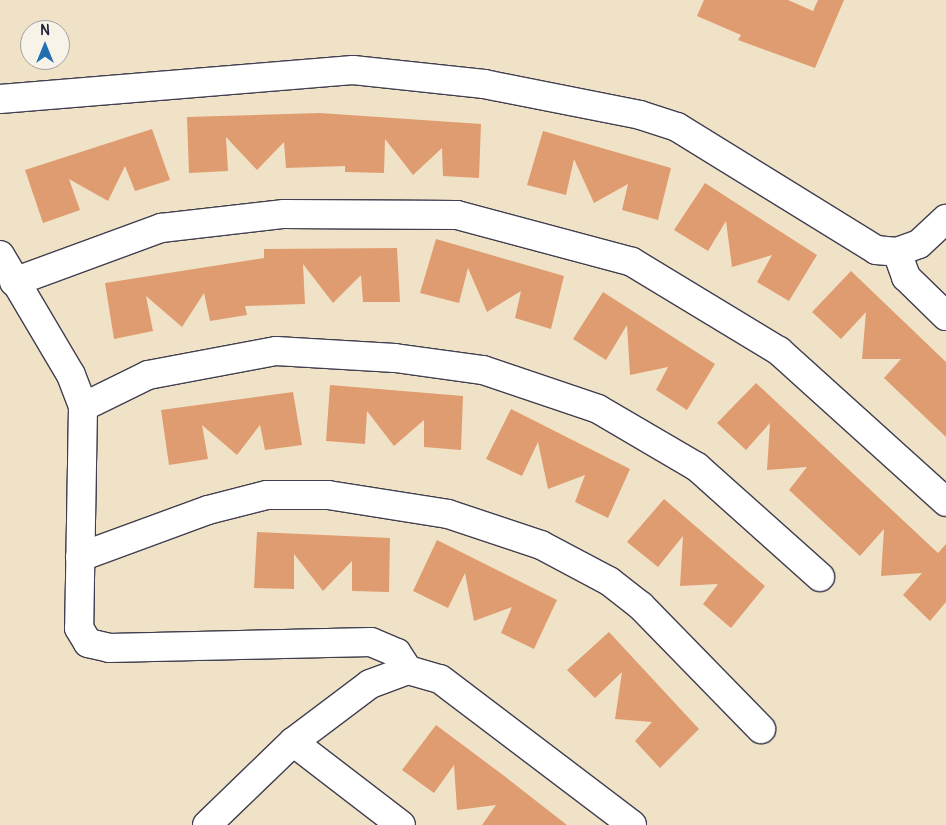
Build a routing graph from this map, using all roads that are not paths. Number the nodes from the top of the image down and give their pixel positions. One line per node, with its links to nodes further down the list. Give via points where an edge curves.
1 (0, 99): 3 (street, via 353,70 484,84 640,115 678,127 876,250)
2 (946, 220): 3 (street, via 919,244)
3 (897, 252): 6 (street, via 906,277)
4 (0, 255): 5 (street)
5 (14, 282): 7 (street, via 62,359); 8 (street, via 161,228 284,214 457,215 632,262 779,351)
6 (946, 316)
7 (82, 407): 9 (street); 10 (street, via 148,375 276,351 395,358 483,370 598,409 697,468)
8 (946, 502)
9 (80, 557): 11 (street, via 79,628 88,643 109,648 371,642 398,653); 12 (street, via 208,510 267,495 328,495 448,514 541,545 609,581 641,606)
10 (820, 577)
11 (408, 670): 13 (street, via 370,684); 16 (street, via 440,679)
12 (761, 729)
13 (293, 742): 14 (street); 15 (street)
14 (207, 825)
15 (402, 825)
16 (632, 825)

